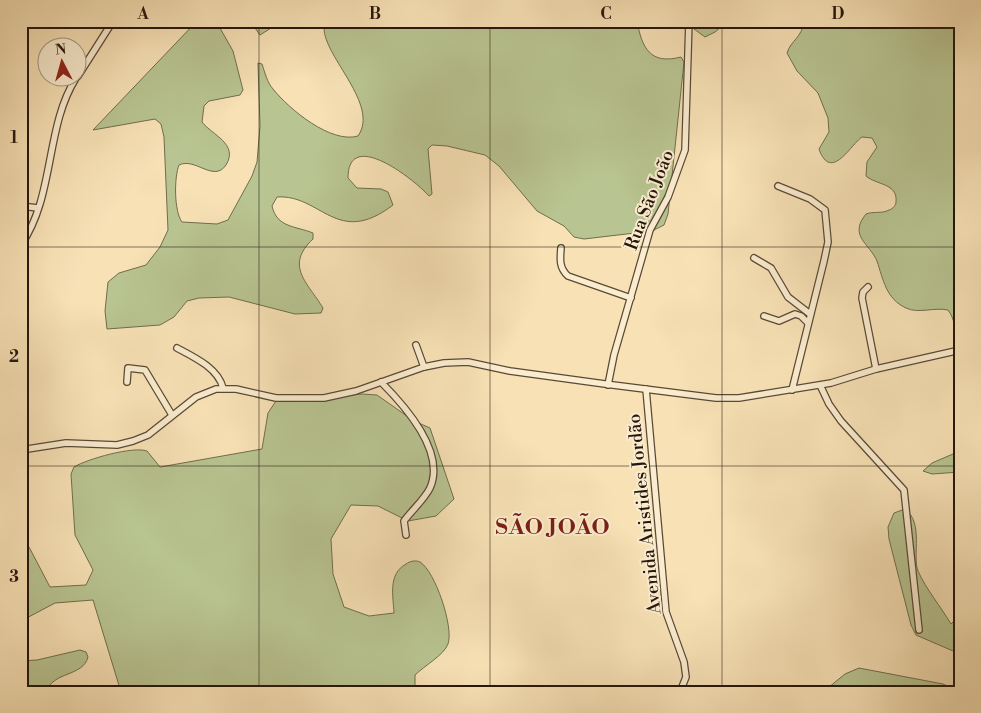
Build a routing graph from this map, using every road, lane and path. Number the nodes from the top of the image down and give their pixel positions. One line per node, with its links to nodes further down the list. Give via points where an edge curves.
1 (112, 21): 3 (street)
2 (689, 21): 12 (street, Rua São João, via 685,150 668,197 650,230)
3 (88, 59)
4 (70, 88): 7 (street)
5 (778, 186): 13 (street, via 810,199 825,210 828,242)
6 (21, 206): 7 (street)
7 (38, 208): 8 (street)
8 (21, 245)
9 (562, 248): 12 (street, via 560,264 568,276)
10 (754, 258): 13 (street, via 771,268 788,297)
11 (868, 287): 20 (street, via 862,298)
12 (631, 298): 23 (street, Rua São João)
13 (810, 314): 15 (street)
14 (764, 316): 15 (street, via 779,321 795,314)
15 (808, 323): 27 (street)
16 (416, 345): 19 (street)
17 (177, 348): 25 (street, via 217,375)
18 (960, 350): 20 (street)
19 (424, 367): 22 (street); 23 (street, via 468,362)
20 (876, 369): 24 (street)
21 (127, 382): 28 (street, via 128,368 145,370)
22 (381, 382): 25 (street, via 339,396 296,399); 30 (street, via 426,440 434,462 430,489 404,521)
23 (608, 385): 26 (street)
24 (820, 385): 27 (street); 31 (street, via 841,421 903,487)
25 (223, 388): 28 (street, via 196,397)
26 (646, 389): 27 (street, via 739,398); 32 (street, Avenida Aristides Jordão, via 666,612 686,677)
27 (792, 390)
28 (172, 415): 29 (street, via 148,435 117,445 66,443)
29 (21, 450)
30 (406, 535)
31 (919, 630)
32 (680, 692)

